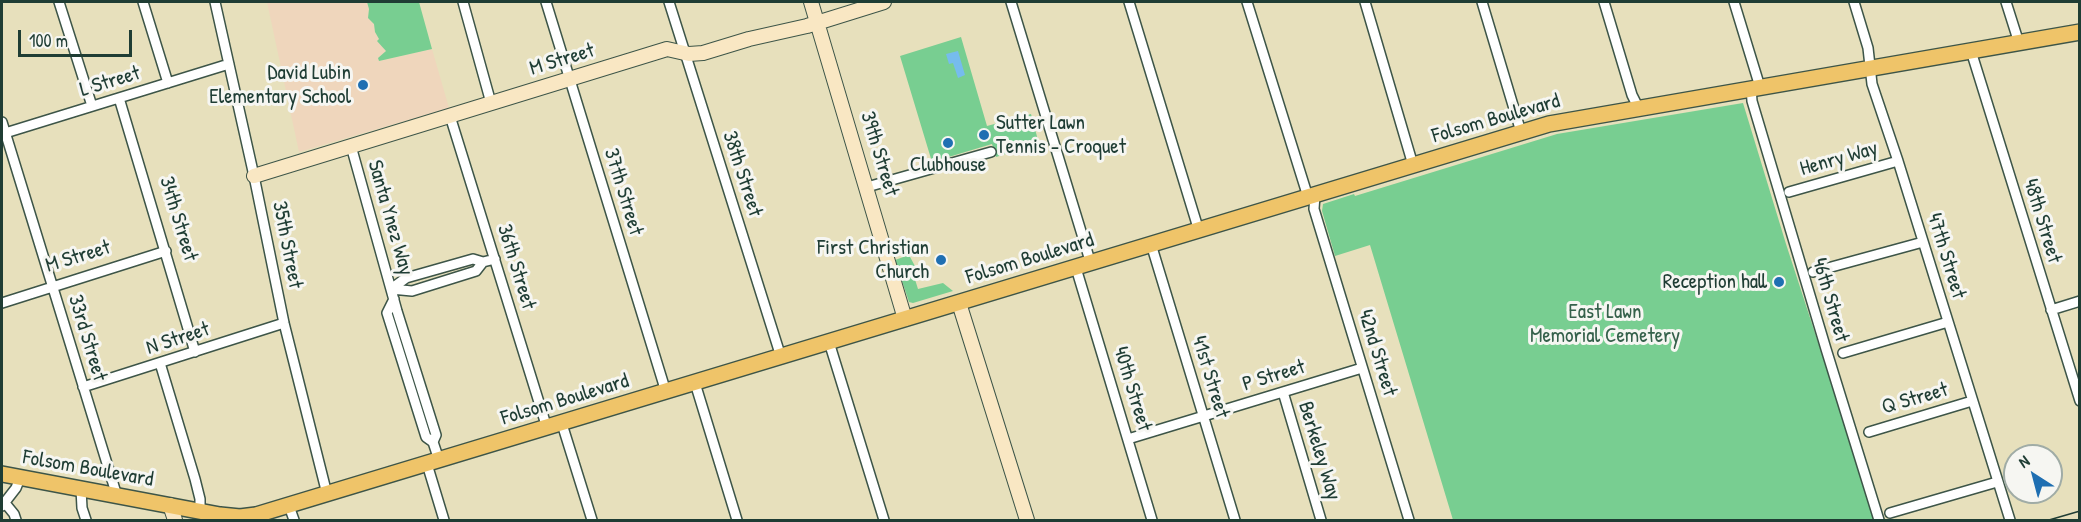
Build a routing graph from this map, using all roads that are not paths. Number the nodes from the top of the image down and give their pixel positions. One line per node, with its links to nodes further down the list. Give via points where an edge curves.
1 (59, 2): 30 (street)
2 (143, 2): 26 (street)
3 (215, 2): 23 (street, 35th Street)
4 (463, 2): 29 (street)
5 (546, 2): 25 (street, 37th Street)
6 (669, 2): 22 (street, 38th Street)
7 (811, 2): 18 (street, 39th Street)
8 (884, 2): 18 (street, M Street)
9 (1011, 2): 49 (street, 40th Street)
10 (1129, 2): 44 (street)
11 (1247, 2): 43 (street, 42nd Street)
12 (1365, 2): 39 (street)
13 (1482, 2): 34 (street)
14 (1604, 2): 31 (street)
15 (1734, 2): 27 (street, 46th Street)
16 (1854, 2): 24 (street, 47th Street)
17 (2006, 2): 20 (street)
18 (818, 23): 22 (street, M Street, via 703,53); 41 (street, 39th Street)
19 (2079, 32): 20 (main road, Folsom Boulevard)
20 (2019, 43): 21 (main road, Folsom Boulevard)
21 (1971, 51): 24 (main road, Folsom Boulevard); 56 (street, 48th Street)
22 (685, 52): 25 (street, M Street, via 667,49); 63 (street, 38th Street)
23 (229, 64): 26 (street, L Street); 40 (street, 35th Street)
24 (1871, 68): 27 (main road, Folsom Boulevard); 38 (street, 47th Street, via 1872,84)
25 (570, 80): 29 (street, M Street); 68 (street, 37th Street)
26 (168, 83): 28 (street, L Street)
27 (1755, 87): 31 (main road, Folsom Boulevard); 101 (street, 46th Street, via 1752,101)
28 (119, 98): 30 (street, L Street); 47 (street, 34th Street)
29 (491, 103): 32 (street, M Street)
30 (92, 106): 35 (street, L Street)
31 (1638, 107): 34 (main road, Folsom Boulevard)
32 (450, 116): 36 (street, M Street); 48 (street, 36th Street)
33 (2, 122): 35 (street, 33rd Street)
34 (1521, 132): 39 (main road, Folsom Boulevard)
35 (3, 134): 51 (street, 33rd Street)
36 (351, 146): 40 (street, M Street); 52 (street, Santa Ynez Way)
37 (991, 152): 41 (street)
38 (1898, 161): 42 (street, Henry Way); 45 (street, 47th Street)
39 (1413, 165): 43 (main road, Folsom Boulevard)
40 (254, 176): 59 (street, 35th Street)
41 (867, 187): 57 (street, 39th Street)
42 (1789, 192)
43 (1311, 196): 44 (main road, Folsom Boulevard); 65 (street, 42nd Street)
44 (1199, 231): 46 (main road, Folsom Boulevard)
45 (1923, 242): 50 (street); 58 (street, 47th Street)
46 (1151, 244): 49 (main road, Folsom Boulevard); 72 (street, 41st Street)
47 (166, 251): 51 (street, M Street); 61 (street, 34th Street)
48 (495, 259): 52 (street, via 473,259 406,278); 73 (street, 36th Street)
49 (1084, 266): 55 (main road, Folsom Boulevard); 75 (street, 40th Street)
50 (1813, 273)
51 (52, 286): 54 (street, M Street); 67 (street, 33rd Street)
52 (392, 289): 76 (street, Santa Ynez Way, via 394,299 387,313 416,394 426,437 433,442)
53 (2079, 301): 56 (street)
54 (2, 303)
55 (959, 303): 57 (main road, Folsom Boulevard); 96 (street)
56 (2051, 310): 71 (street, 48th Street)
57 (905, 319): 60 (main road, Folsom Boulevard)
58 (1948, 322): 62 (street); 70 (street, 47th Street)
59 (284, 323): 61 (street, N Street); 81 (street, 35th Street)
60 (829, 342): 63 (main road, Folsom Boulevard); 95 (street)
61 (195, 352): 64 (street, N Street)
62 (1843, 353)
63 (781, 357): 66 (main road, Folsom Boulevard)
64 (160, 363): 67 (street, N Street); 85 (street, via 195,479)
65 (1362, 368): 69 (street, P Street); 100 (street, 42nd Street)
66 (694, 383): 68 (main road, Folsom Boulevard); 94 (street)
67 (83, 387): 82 (street, 33rd Street)
68 (666, 392): 73 (main road, Folsom Boulevard)
69 (1283, 392): 72 (street, P Street); 99 (street, Berkeley Way)
70 (1972, 401): 74 (street, Q Street); 79 (street, 47th Street)
71 (2079, 401)
72 (1203, 416): 75 (street, P Street); 98 (street, 41st Street)
73 (554, 426): 76 (main road, Folsom Boulevard); 93 (street, 36th Street)
74 (1869, 432)
75 (1128, 439): 97 (street, 40th Street)
76 (433, 462): 81 (main road, Folsom Boulevard); 92 (street, Santa Ynez Way)
77 (2, 474): 78 (main road, Folsom Boulevard)
78 (20, 478): 80 (main road, Folsom Boulevard); 83 (street)
79 (1997, 482): 87 (street); 102 (street, 47th Street)
80 (81, 489): 82 (main road, Folsom Boulevard); 89 (street)
81 (327, 494): 86 (main road, Folsom Boulevard)
82 (117, 496): 84 (main road, Folsom Boulevard)
83 (3, 505): 88 (street)
84 (170, 505): 85 (main road, Folsom Boulevard); 90 (street)
85 (200, 510): 86 (main road, Folsom Boulevard, via 248,517); 91 (street)
86 (292, 513)
87 (1890, 513)
88 (16, 520)
89 (86, 520)
90 (175, 520)
91 (186, 520)
92 (444, 520)
93 (592, 520)
94 (737, 520)
95 (884, 520)
96 (1027, 520)
97 (1152, 520)
98 (1235, 520)
99 (1322, 520)
100 (1408, 520)
101 (1879, 520)
102 (2010, 520)

